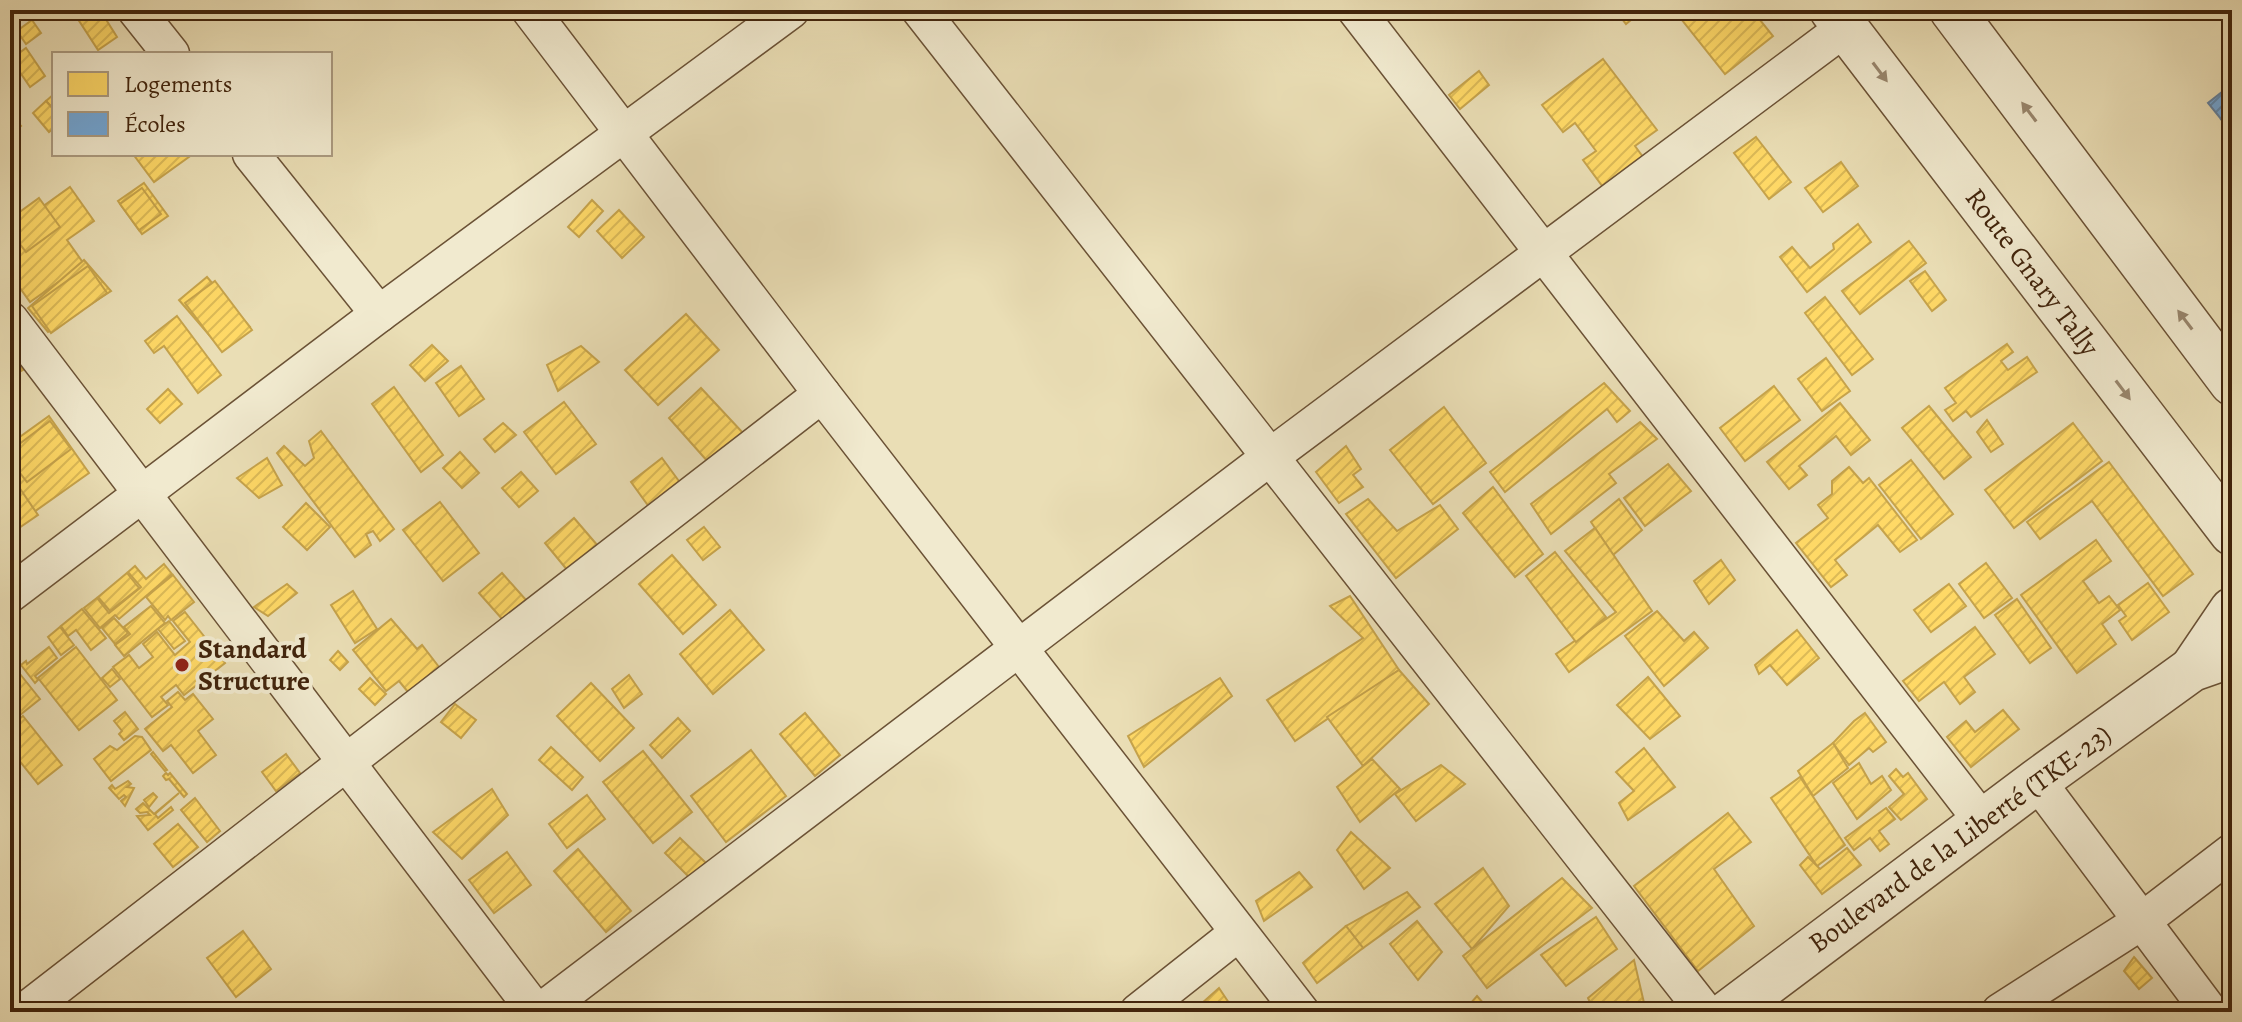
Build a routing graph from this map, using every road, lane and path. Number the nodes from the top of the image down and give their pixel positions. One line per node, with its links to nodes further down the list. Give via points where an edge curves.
1 (136, 10): 8 (street)
2 (530, 10): 9 (street)
3 (791, 10): 9 (street)
4 (920, 10): 16 (street)
5 (1356, 10): 11 (street)
6 (1952, 10): 14 (street, one-way to 6)
7 (1839, 19): 11 (street); 18 (street, Route Gnary Tally, one-way to 18)
8 (169, 52)
9 (625, 134): 12 (street); 15 (street)
10 (253, 156): 12 (street)
11 (1545, 254): 16 (street); 25 (street)
12 (379, 314): 17 (street)
13 (10, 320): 17 (street)
14 (2232, 383)
15 (822, 394): 21 (street); 23 (street)
16 (1270, 457): 21 (street); 33 (street)
17 (143, 494): 19 (street); 23 (street)
18 (2232, 533)
19 (10, 594)
20 (2232, 610): 22 (street, Boulevard de la Liberté (TKE-23))
21 (1018, 649): 28 (street); 30 (street)
22 (2212, 662): 24 (street, Boulevard de la Liberté (TKE-23))
23 (346, 762): 29 (street); 30 (street)
24 (2037, 781): 25 (street, Boulevard de la Liberté (TKE-23)); 27 (street)
25 (1983, 822): 34 (street, Boulevard de la Liberté (TKE-23))
26 (2232, 852): 27 (street)
27 (2142, 921): 35 (street); 36 (street)
28 (1238, 933): 31 (street); 32 (street)
29 (24, 1012)
30 (538, 1012)
31 (1138, 1012)
32 (1301, 1012)
33 (1705, 1012)
34 (1729, 1012)
35 (2000, 1012)
36 (2210, 1012)

